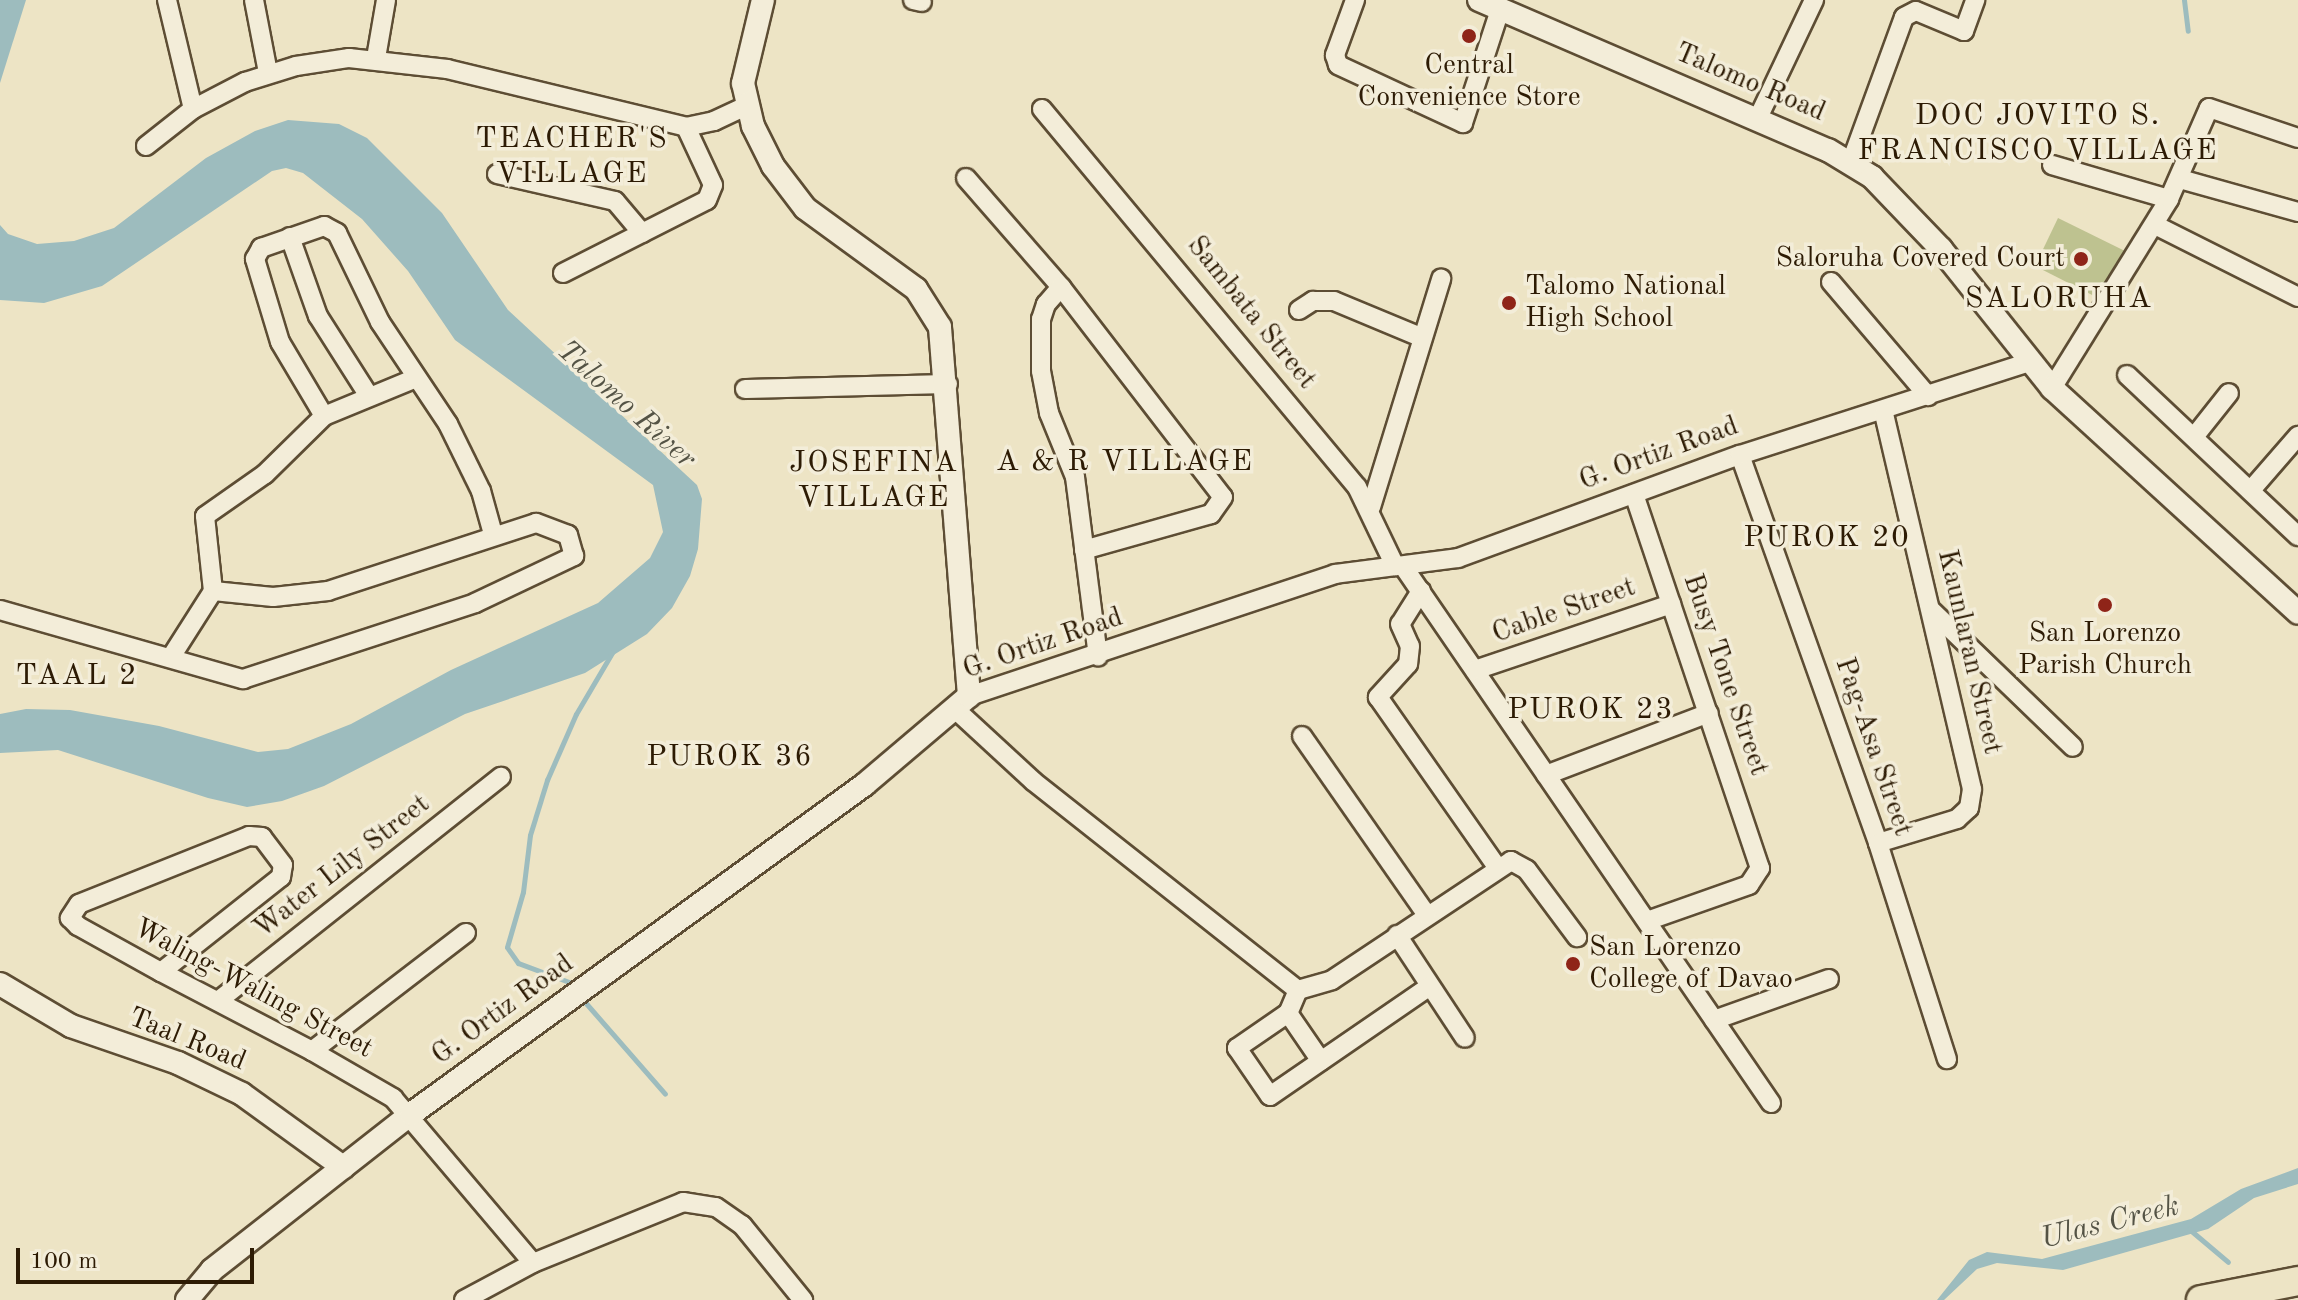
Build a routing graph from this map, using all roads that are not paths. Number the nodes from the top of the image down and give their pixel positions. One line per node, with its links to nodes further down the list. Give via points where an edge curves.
1 (167, 0): 13 (street)
2 (254, 0): 11 (street)
3 (386, 0): 10 (street)
4 (763, 0): 12 (street, via 744,64)
5 (1355, 0): 9 (street, via 1335,55 1338,65 1463,123)
6 (1479, 0): 9 (street, Talomo Road)
7 (1814, 0): 15 (street)
8 (1975, 0): 19 (street, via 1964,31 1916,11 1904,17)
9 (1508, 8): 15 (street, Talomo Road)
10 (376, 58): 11 (street, via 323,61); 16 (street, via 447,69)
11 (268, 73): 13 (street)
12 (746, 106): 16 (street); 39 (street, via 793,197 898,273 930,307 945,349)
13 (193, 109): 18 (street)
14 (1042, 109): 52 (street, Sambata Street)
15 (1758, 118): 19 (street, Talomo Road)
16 (686, 127): 27 (street, via 710,175 711,193 700,205)
17 (2298, 138): 23 (street, via 2209,108)
18 (146, 146)
19 (1851, 162): 36 (street, Talomo Road, via 1908,210)
20 (2052, 165): 24 (street)
21 (497, 174): 27 (street, via 615,201)
22 (966, 178): 32 (street)
23 (2180, 179): 24 (street); 25 (street)
24 (2169, 199): 26 (street)
25 (2298, 212)
26 (2155, 225): 33 (street); 40 (street)
27 (642, 233): 29 (street)
28 (290, 237): 38 (street, via 324,226 337,233 363,292); 43 (street, via 318,316); 46 (street, via 261,248 255,259 280,342)
29 (563, 273)
30 (1441, 279): 35 (street)
31 (1831, 282): 44 (street)
32 (1061, 287): 55 (street, via 1041,319 1041,371 1049,413 1075,477); 55 (street, via 1223,497 1211,514)
33 (2298, 297)
34 (1299, 310): 35 (street, via 1313,301 1334,301)
35 (1423, 338): 52 (street)
36 (2030, 362): 40 (street, Talomo Road); 44 (street, G. Ortiz Road)
37 (2127, 375): 48 (street)
38 (416, 378): 43 (street); 53 (street, via 472,469)
39 (948, 384): 41 (street); 66 (street)
40 (2052, 388): 62 (street, Talomo Road)
41 (745, 389)
42 (2229, 393): 48 (street)
43 (369, 396): 46 (street)
44 (1928, 396): 45 (street, G. Ortiz Road)
45 (1884, 413): 49 (street, G. Ortiz Road); 61 (street, Kaunlaran Street)
46 (324, 416): 57 (street, via 265,474 205,516)
47 (2298, 436): 50 (street)
48 (2194, 437): 50 (street)
49 (1740, 455): 51 (street, G. Ortiz Road); 72 (street, Pag-Asa Street)
50 (2251, 490): 54 (street)
51 (1634, 494): 56 (street, G. Ortiz Road, via 1458,558); 59 (street, Busy Tone Street)
52 (1371, 507): 56 (street, Sambata Street)
53 (493, 534): 57 (street, via 328,591 273,597); 63 (street, via 536,523 568,535 574,556 475,603 256,677 229,679)
54 (2298, 536)
55 (1084, 550): 64 (street)
56 (1399, 566): 58 (street, Sambata Street); 64 (street, G. Ortiz Road, via 1335,574)
57 (213, 591): 63 (street)
58 (1421, 591): 65 (street, Sambata Street); 73 (street, via 1400,624 1410,646 1408,664 1378,697)
59 (1671, 604): 65 (street, Cable Street); 67 (street, Busy Tone Street)
60 (0, 610): 63 (street)
61 (1930, 610): 69 (street); 72 (street, Kaunlaran Street, via 1971,799 1957,819)
62 (2298, 613)
63 (171, 657)
64 (1098, 657): 66 (street, G. Ortiz Road)
65 (1475, 670): 70 (street, Sambata Street)
66 (962, 703): 83 (street, via 1033,781); 92 (street, G. Ortiz Road, via 864,785)
67 (1709, 713): 70 (street); 75 (street, Busy Tone Street, via 1759,861 1758,875 1749,885)
68 (1302, 736): 74 (street)
69 (2073, 747)
70 (1546, 775): 75 (street, Sambata Street)
71 (501, 777): 84 (street, Water Lily Street)
72 (1878, 843): 89 (street, Pag-Asa Street)
73 (1497, 867): 74 (street); 78 (street, via 1511,861 1522,865)
74 (1427, 915): 77 (street)
75 (1647, 921): 86 (street, Sambata Street)
76 (466, 933): 88 (street)
77 (1397, 935): 82 (street); 83 (street, via 1321,986)
78 (1577, 937)
79 (161, 972): 79 (street, Waling-Waling Street, via 78,926 69,915 93,898 249,836 262,837 283,865 281,877); 84 (street, Waling-Waling Street)
80 (1829, 979): 86 (street)
81 (0, 984): 93 (street, Taal Road, via 71,1026 178,1063 242,1094)
82 (1430, 986): 87 (street); 90 (street)
83 (1298, 990): 85 (street)
84 (218, 1001): 88 (street, Waling-Waling Street)
85 (1288, 1013): 90 (street); 90 (street, via 1237,1048 1245,1060 1270,1096)
86 (1714, 1020): 91 (street, Sambata Street)
87 (1465, 1038)
88 (312, 1051): 92 (street, Waling-Waling Street)
89 (1947, 1059)
90 (1321, 1061)
91 (1771, 1103)
92 (411, 1114): 93 (street, G. Ortiz Road); 94 (street, Waling-Waling Street)
93 (343, 1167): 96 (street, G. Ortiz Road, via 212,1270)
94 (533, 1263): 97 (street); 98 (street, via 639,1216 683,1202 700,1203 742,1225)
95 (2298, 1281): 99 (highway)
96 (187, 1300)
97 (464, 1300)
98 (803, 1300)
99 (2201, 1300)

